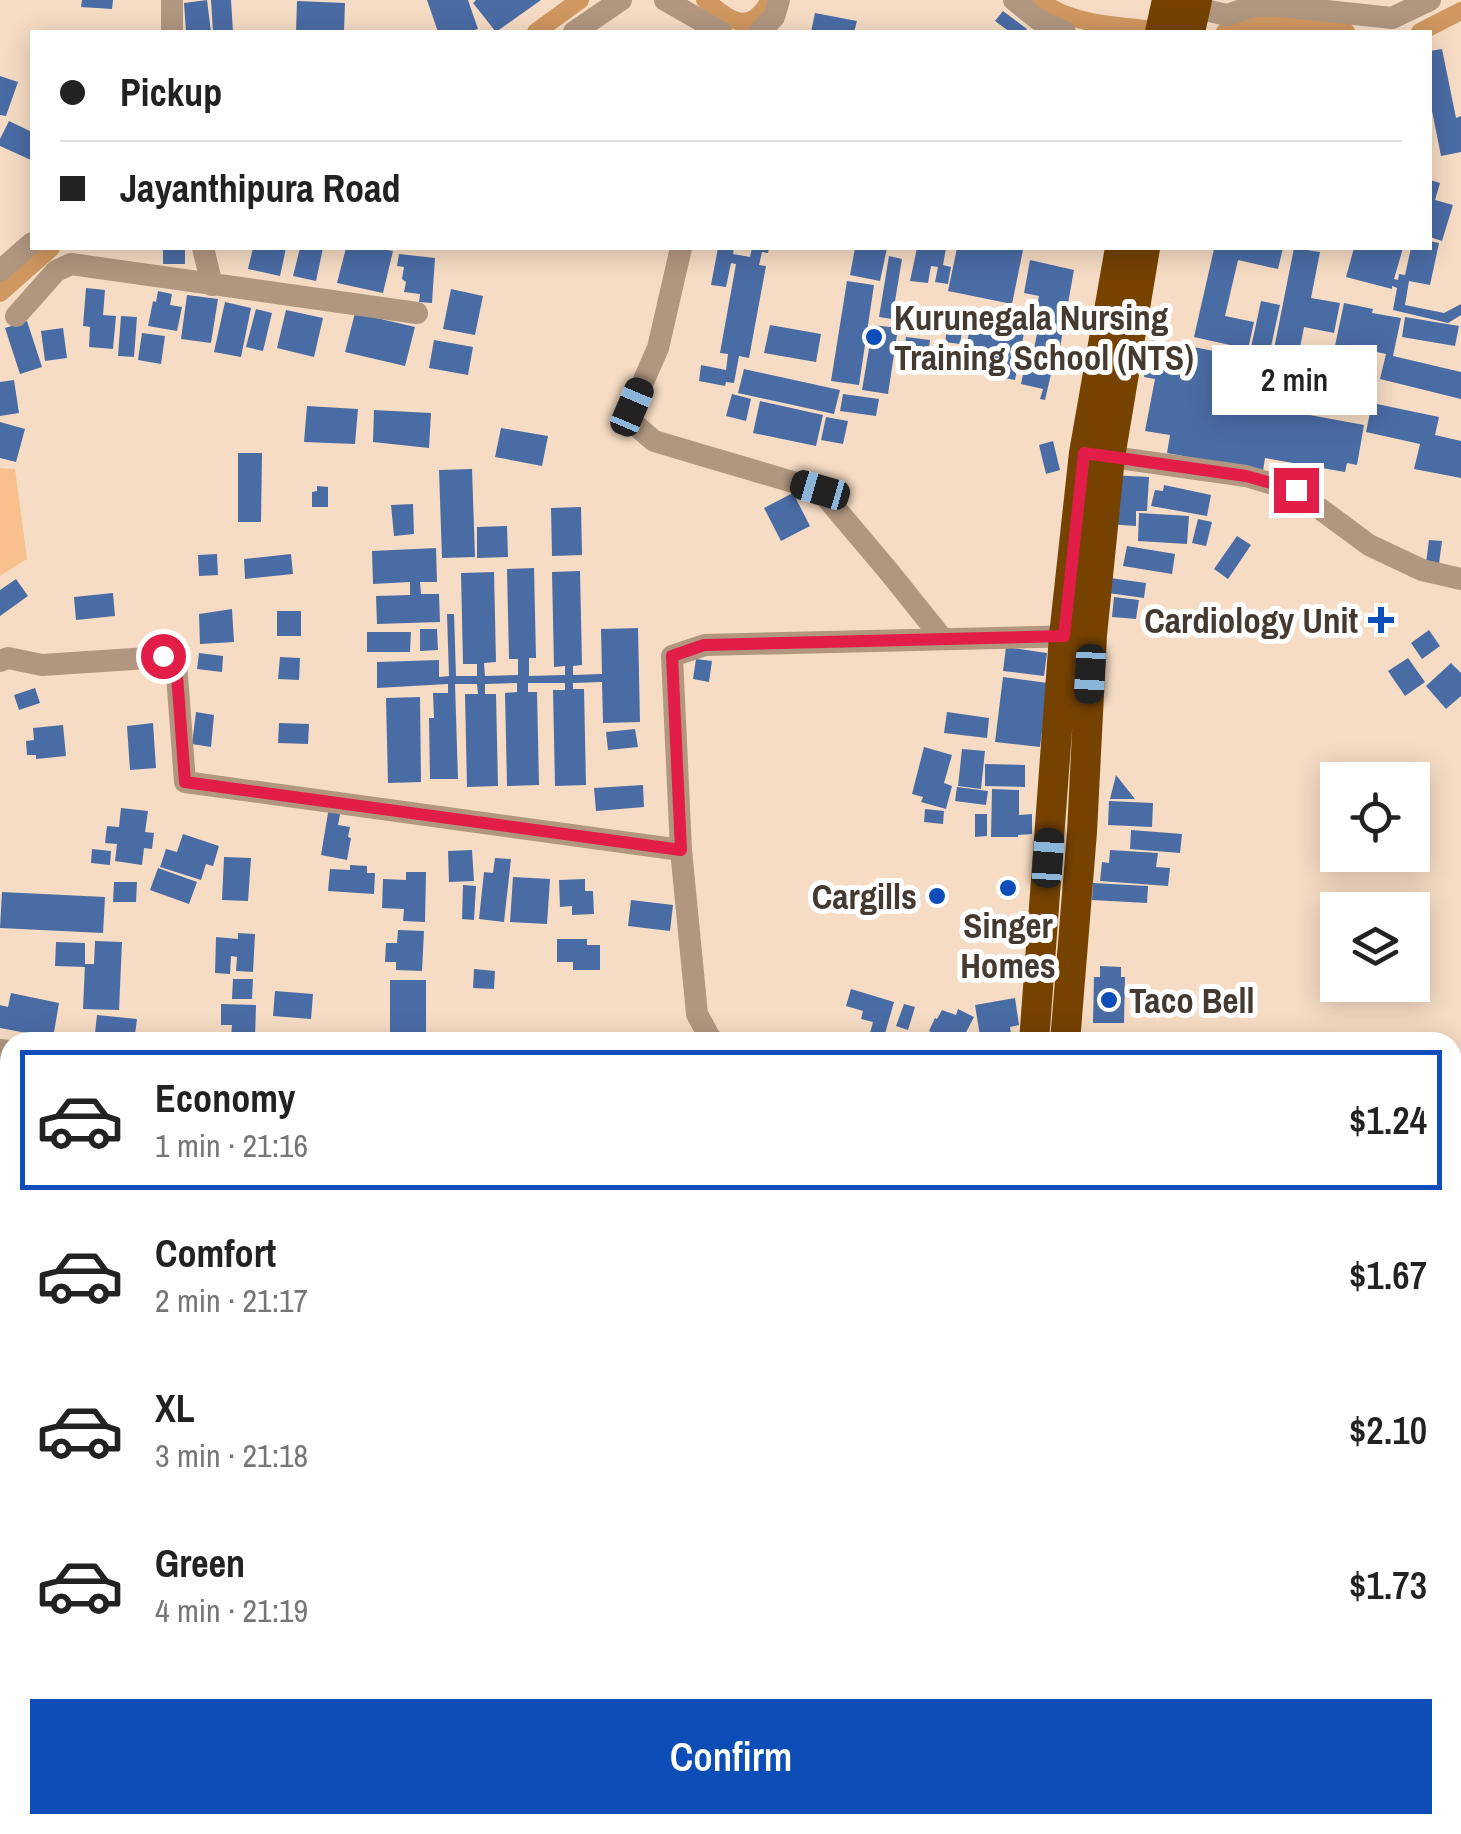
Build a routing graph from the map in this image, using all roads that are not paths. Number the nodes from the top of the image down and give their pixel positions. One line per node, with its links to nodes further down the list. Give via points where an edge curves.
1 (172, 0): 8 (street)
2 (621, 0): 9 (street)
3 (666, 0): 10 (street)
4 (779, 0): 11 (street)
5 (1014, 0): 12 (street)
6 (1430, 0): 7 (street, via 1392,18 1280,6)
7 (1179, 14)
8 (172, 30)
9 (577, 30)
10 (718, 30)
11 (762, 30)
12 (1062, 30)
13 (30, 245): 18 (street)
14 (204, 250): 19 (street)
15 (681, 250): 25 (street, via 632,422 654,442 820,490)
16 (1120, 250): 22 (highway)
17 (1145, 250): 22 (highway)
18 (0, 271)
19 (212, 284): 20 (street); 21 (street, via 70,264)
20 (417, 314)
21 (16, 316)
22 (1097, 455): 23 (street, via 1246,476 1296,490 1369,544 1422,570); 24 (highway)
23 (1461, 579)
24 (1078, 636): 25 (street); 29 (highway); 30 (highway, via 1082,832)
25 (942, 638): 27 (street, via 704,645 672,656)
26 (0, 661): 27 (street, via 42,665 163,656 176,662 185,782)
27 (681, 850): 28 (street, via 697,1014)
28 (707, 1032)
29 (1035, 1032)
30 (1066, 1032)

